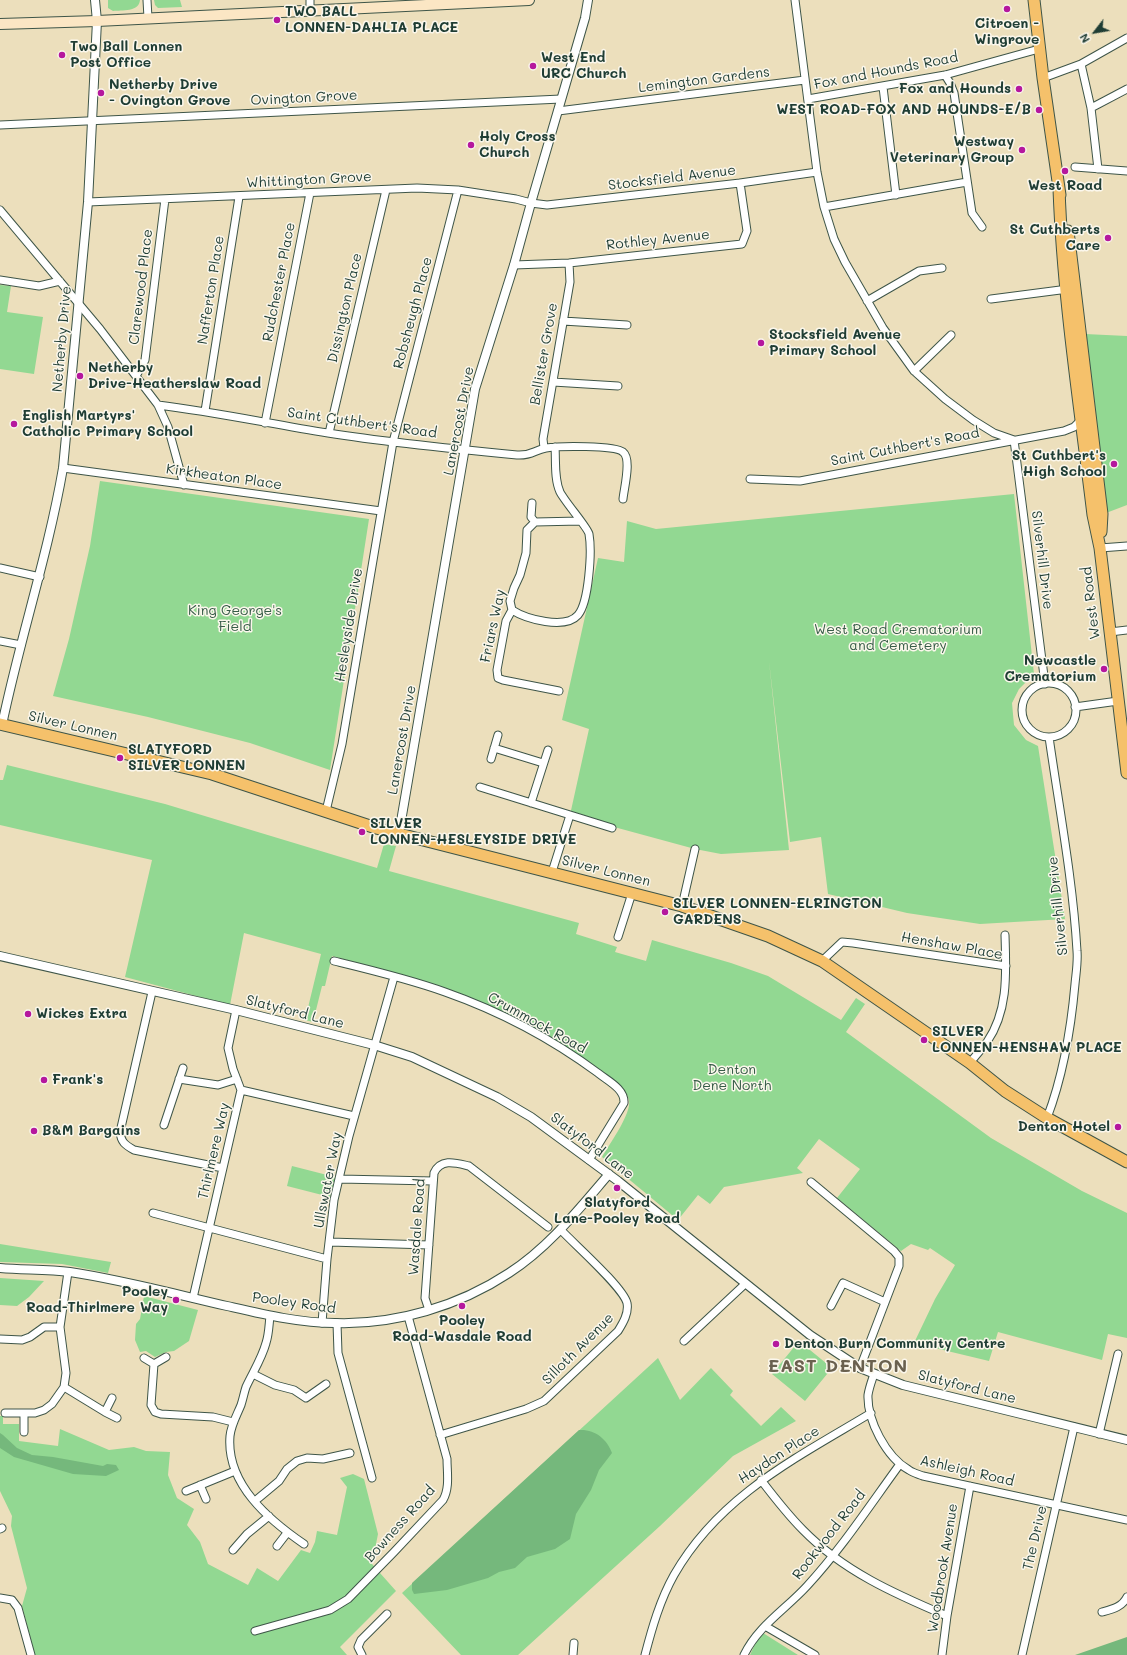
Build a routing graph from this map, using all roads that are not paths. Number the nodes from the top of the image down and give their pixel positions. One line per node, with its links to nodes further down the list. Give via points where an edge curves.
1 (95, 0): 11 (street, Netherby Drive)
2 (147, 0): 10 (street)
3 (310, 0): 9 (street)
4 (529, 0): 8 (main road)
5 (588, 0): 21 (street, Lanercost Drive, via 586,18)
6 (795, 0): 18 (street)
7 (1034, 0): 14 (main road, West Road)
8 (492, 1): 9 (main road)
9 (310, 11): 10 (main road)
10 (148, 18): 11 (main road)
11 (97, 21): 12 (main road); 25 (street, Netherby Drive)
12 (0, 24)
13 (1127, 38): 15 (street)
14 (1039, 49): 16 (street, Fox and Hounds Road); 17 (main road, West Road)
15 (1081, 64): 17 (street); 23 (street)
16 (945, 75): 19 (street, Fox and Hounds Road); 31 (street, via 954,93)
17 (1043, 78): 49 (main road, West Road, via 1059,189 1067,224)
18 (805, 80): 22 (street); 24 (street, Lemington Gardens)
19 (882, 87): 22 (street, Fox and Hounds Road); 37 (street)
20 (1127, 89): 23 (street)
21 (561, 99): 24 (street, Lanercost Drive); 25 (street, Ovington Grove)
22 (808, 99): 30 (street)
23 (1091, 108): 28 (street)
24 (558, 111): 40 (street, Lanercost Drive)
25 (92, 121): 26 (street, Ovington Grove); 39 (street, Netherby Drive)
26 (0, 124)
27 (1075, 167): 28 (street)
28 (1098, 169): 29 (street)
29 (1127, 171)
30 (817, 172): 32 (street, Stocksfield Avenue); 41 (street)
31 (967, 182): 37 (street); 43 (street, via 972,213)
32 (740, 183): 40 (street, Stocksfield Avenue, via 547,205); 44 (street, Rothley Avenue, via 747,231 742,244)
33 (386, 190): 34 (street, Whittington Grove); 35 (street, Whittington Grove); 65 (street, Dissington Place)
34 (458, 190): 40 (street, Whittington Grove); 67 (street, Robsheugh Place)
35 (310, 194): 36 (street, Whittington Grove); 63 (street, Rudchester Place)
36 (238, 196): 38 (street, Whittington Grove); 61 (street, Nafferton Place)
37 (896, 196): 41 (street)
38 (165, 199): 39 (street, Whittington Grove); 57 (street, Clarewood Place, via 146,360)
39 (88, 202): 52 (street, Netherby Drive)
40 (531, 203): 45 (street, Lanercost Drive)
41 (824, 207): 51 (street, via 834,239)
42 (0, 210): 48 (street)
43 (982, 227)
44 (569, 263): 45 (street, Rothley Avenue); 53 (street, Bellister Grove, via 570,282)
45 (514, 265): 71 (street, Lanercost Drive, via 475,389)
46 (942, 268): 51 (street, via 919,271)
47 (0, 280): 48 (street, via 40,286)
48 (60, 281): 52 (street)
49 (1071, 289): 50 (street); 62 (main road, West Road); 81 (main road, West Road, via 1102,514)
50 (991, 299)
51 (867, 301): 56 (street)
52 (78, 302): 57 (street); 72 (street, Netherby Drive)
53 (563, 320): 54 (street); 58 (street, Bellister Grove)
54 (627, 325)
55 (950, 335): 56 (street)
56 (914, 371): 66 (street, via 973,420 994,433)
57 (136, 376): 60 (street)
58 (553, 382): 59 (street); 70 (street, Bellister Grove, via 543,439)
59 (618, 386)
60 (158, 405): 61 (street, Saint Cuthbert's Road); 74 (street, via 168,427)
61 (205, 411): 63 (street, Saint Cuthbert's Road)
62 (1082, 418): 64 (street, Saint Cuthbert's Road, via 1074,427); 68 (main road, West Road)
63 (265, 423): 65 (street, Saint Cuthbert's Road)
64 (1064, 431): 66 (street, Saint Cuthbert's Road); 68 (street, via 1076,434)
65 (329, 433): 67 (street, Saint Cuthbert's Road)
66 (1014, 440): 73 (street, Saint Cuthbert's Road, via 800,481); 89 (street, Silverhill Drive)
67 (393, 442): 71 (street, Saint Cuthbert's Road); 77 (street, Hesleyside Drive)
68 (1084, 443): 81 (main road, West Road)
69 (556, 447): 70 (street, Saint Cuthbert's Road); 75 (street, Saint Cuthbert's Road, via 614,448 624,452 628,460); 78 (street, via 556,480 560,492)
70 (544, 448): 71 (street, Saint Cuthbert's Road, via 527,456)
71 (465, 450): 106 (street, Lanercost Drive)
72 (63, 468): 74 (street, Kirkheaton Place); 83 (street, Netherby Drive)
73 (750, 479)
74 (184, 484): 77 (street, Kirkheaton Place)
75 (623, 499)
76 (532, 502): 79 (street, via 531,517)
77 (381, 511): 103 (street, Hesleyside Drive, via 342,744)
78 (580, 521): 79 (street); 84 (street, via 589,533 590,556 588,579 578,615 568,622 553,623)
79 (535, 522): 84 (street, Friars Way, via 527,530 526,553 510,601)
80 (1127, 546): 81 (street)
81 (1100, 548): 86 (main road, West Road)
82 (0, 568): 83 (street)
83 (40, 577): 88 (street, Netherby Drive)
84 (512, 610): 90 (street, Friars Way, via 503,633 498,678)
85 (1127, 630): 86 (street)
86 (1110, 632): 91 (main road, West Road)
87 (0, 641): 88 (street)
88 (21, 645): 93 (street, Netherby Drive)
89 (1045, 684): 92 (street, via 1054,684 1065,689 1073,699); 95 (street, via 1030,690 1023,704 1022,713 1024,720 1034,732)
90 (559, 691)
91 (1118, 701): 92 (street); 100 (main road, West Road)
92 (1075, 707): 95 (street, via 1075,716 1069,728)
93 (1, 724): 103 (main road, Silver Lonnen, via 212,774)
94 (498, 735): 96 (street)
95 (1049, 737): 127 (street, Silverhill Drive, via 1077,953 1067,1044 1055,1097)
96 (494, 748): 98 (street); 99 (street)
97 (548, 750): 99 (street)
98 (491, 759)
99 (543, 763): 102 (street)
100 (1127, 773)
101 (480, 787): 102 (street)
102 (531, 803): 104 (street)
103 (326, 811): 106 (main road, Silver Lonnen)
104 (570, 815): 105 (street); 108 (street)
105 (612, 828)
106 (399, 833): 108 (main road, Silver Lonnen)
107 (695, 849): 110 (street)
108 (552, 872): 109 (main road, Silver Lonnen)
109 (632, 893): 110 (main road, Silver Lonnen); 112 (street)
110 (682, 906): 115 (main road, Silver Lonnen, via 768,936)
111 (1005, 935): 116 (street)
112 (618, 937)
113 (0, 956): 118 (street, Slatyford Lane)
114 (334, 960): 117 (street, Crummock Road)
115 (822, 961): 116 (street, Henshaw Place, via 842,942); 121 (main road, Silver Lonnen)
116 (1006, 966): 121 (street, Henshaw Place, via 1000,1016 988,1041)
117 (394, 977): 120 (street, Ullswater Way); 129 (street, Crummock Road, via 444,991 496,1012 554,1044 618,1088 625,1098 624,1103)
118 (152, 992): 119 (street, Slatyford Lane); 131 (street, via 120,1132 121,1138 125,1145 134,1150)
119 (236, 1010): 120 (street, Slatyford Lane); 124 (street, Thirlmere Way, via 228,1048)
120 (374, 1045): 126 (street, Ullswater Way); 129 (street, Slatyford Lane, via 412,1057 497,1097 531,1117)
121 (970, 1063): 127 (main road, Silver Lonnen, via 1005,1091)
122 (183, 1068): 123 (street)
123 (180, 1079): 124 (street, via 218,1085); 128 (street)
124 (237, 1079): 125 (street, Thirlmere Way)
125 (241, 1090): 126 (street); 131 (street, Thirlmere Way)
126 (354, 1116): 133 (street, Ullswater Way)
127 (1047, 1118): 130 (main road, Silver Lonnen)
128 (164, 1125)
129 (589, 1160): 132 (street, Slatyford Lane)
130 (1127, 1162)
131 (223, 1168): 138 (street, Thirlmere Way)
132 (609, 1174): 139 (street, Pooley Road); 145 (street, Slatyford Lane)
133 (340, 1179): 134 (street); 140 (street, Ullswater Way, via 334,1200)
134 (433, 1181): 137 (street, Wasdale Road, via 434,1173 441,1164 456,1163 469,1166); 141 (street, Wasdale Road)
135 (811, 1182): 147 (street, via 899,1257 899,1266)
136 (153, 1214): 138 (street)
137 (548, 1227)
138 (209, 1228): 142 (street); 146 (street, Thirlmere Way)
139 (560, 1230): 149 (street, Pooley Road, via 509,1273 466,1297); 176 (street, Silloth Avenue, via 621,1290 627,1303 625,1319 618,1331 544,1401 526,1409)
140 (330, 1242): 141 (street); 142 (street, Ullswater Way)
141 (429, 1245): 149 (street, Wasdale Road, via 425,1298)
142 (327, 1259): 152 (street, Ullswater Way)
143 (0, 1268): 144 (street, Pooley Road)
144 (68, 1272): 146 (street, Pooley Road); 154 (street)
145 (745, 1284): 156 (street); 161 (street, Slatyford Lane, via 810,1335)
146 (193, 1298): 150 (street, Pooley Road)
147 (885, 1302): 148 (street, via 843,1283); 161 (street)
148 (831, 1306)
149 (429, 1310): 151 (street, Pooley Road)
150 (270, 1316): 152 (street, Pooley Road); 162 (street, via 267,1341)
151 (408, 1316): 153 (street, Pooley Road); 176 (street, Bowness Road)
152 (322, 1322): 153 (street, Pooley Road)
153 (336, 1323): 181 (street, via 338,1354)
154 (60, 1327): 155 (street, via 44,1327 22,1340); 165 (street, via 66,1373)
155 (0, 1339)
156 (684, 1341)
157 (1118, 1354): 175 (street)
158 (166, 1357): 160 (street)
159 (144, 1358): 160 (street)
160 (154, 1364): 172 (street, via 151,1405 155,1412 213,1417)
161 (860, 1368): 163 (street, Slatyford Lane)
162 (253, 1374): 164 (street, via 294,1390 306,1398); 172 (street)
163 (874, 1374): 170 (street, Ashleigh Road, via 868,1394); 173 (street, Slatyford Lane, via 903,1385)
164 (326, 1384)
165 (64, 1387): 167 (street); 169 (street, via 52,1404 44,1410)
166 (112, 1398): 167 (street)
167 (105, 1412): 171 (street)
168 (5, 1413): 169 (street)
169 (24, 1413): 174 (street)
170 (871, 1413): 179 (street, Ashleigh Road, via 873,1425 885,1447); 182 (street, Haydon Place)
171 (117, 1418)
172 (233, 1422): 180 (street, via 230,1454)
173 (1074, 1428): 175 (street, Slatyford Lane); 188 (street, The Drive)
174 (24, 1432)
175 (1100, 1434): 177 (street, Slatyford Lane)
176 (440, 1435): 202 (street, Bowness Road, via 447,1458 446,1494 394,1552 348,1599 330,1610)
177 (1127, 1440)
178 (350, 1453): 187 (street, via 297,1461 287,1469 279,1481)
179 (900, 1464): 184 (street, Ashleigh Road, via 909,1471 923,1476); 195 (street, Rookwood Road)
180 (235, 1471): 183 (street); 187 (street, via 242,1486)
181 (372, 1478)
182 (761, 1480): 195 (street, via 803,1530); 207 (street, Haydon Place, via 734,1501 695,1542 673,1576 657,1612)
183 (200, 1485): 185 (street); 186 (street)
184 (970, 1486): 188 (street, Ashleigh Road); 200 (street, Woodbrook Avenue)
185 (186, 1491)
186 (206, 1499)
187 (255, 1501): 189 (street)
188 (1056, 1505): 190 (street, Ashleigh Road); 211 (street, The Drive)
189 (269, 1516): 191 (street); 194 (street, via 247,1534)
190 (1127, 1520)
191 (288, 1533): 192 (street); 193 (street)
192 (304, 1544)
193 (277, 1546)
194 (233, 1550)
195 (833, 1556): 200 (street, via 884,1589); 201 (street, Rookwood Road, via 806,1587)
196 (1127, 1597): 198 (street, via 1124,1603)
197 (0, 1598): 204 (street, via 12,1600 18,1608)
198 (1102, 1612)
199 (387, 1614): 205 (street, via 361,1640 358,1646)
200 (947, 1616): 210 (street, Woodbrook Avenue)
201 (765, 1626): 208 (street, Rookwood Road, via 755,1636); 209 (street)
202 (255, 1631)
203 (574, 1643): 206 (street)
204 (31, 1655)
205 (362, 1655)
206 (573, 1655)
207 (645, 1655)
208 (744, 1655)
209 (815, 1655)
210 (942, 1655)
211 (1022, 1655)

